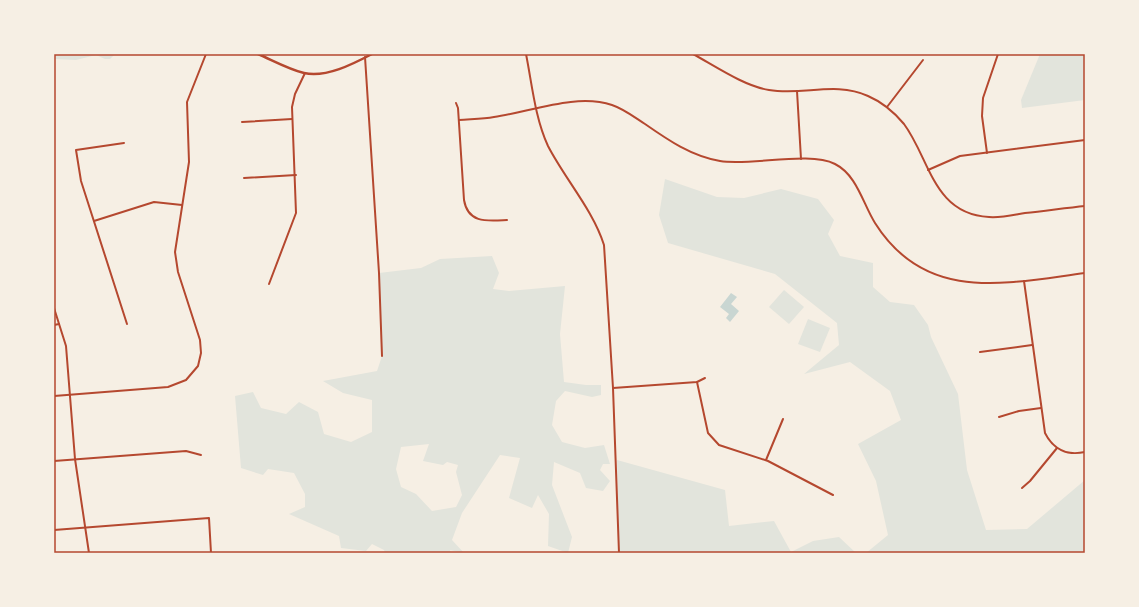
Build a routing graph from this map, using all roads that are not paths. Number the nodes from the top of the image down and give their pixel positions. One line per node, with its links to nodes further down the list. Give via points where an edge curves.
1 (206, 54): 24 (street, via 188,102 189,157)
2 (258, 54): 9 (street)
3 (372, 54): 7 (street)
4 (526, 54): 13 (street)
5 (693, 54): 10 (street, via 761,89)
6 (998, 54): 19 (street, via 983,98 982,116)
7 (365, 57): 9 (street, via 332,71); 37 (street)
8 (922, 60): 12 (street)
9 (305, 73): 14 (street, via 293,101)
10 (797, 90): 12 (street, via 846,89 868,96); 20 (street)
11 (456, 103): 15 (street)
12 (887, 107): 21 (street, via 910,134)
13 (537, 108): 15 (street, via 495,117); 20 (street, via 566,103 605,103 626,111 673,144 707,158 743,163); 40 (street, via 541,128 548,144 598,230 604,245)
14 (292, 119): 16 (street); 22 (street)
15 (459, 120): 26 (street, via 466,209 473,217 482,221)
16 (242, 122)
17 (1085, 140): 19 (street)
18 (124, 143): 27 (street, via 76,150 81,181)
19 (987, 152): 21 (street, via 952,159)
20 (801, 159): 29 (street, via 828,161 845,171 854,182 884,236 902,254 925,269 953,280 978,284)
21 (928, 170): 25 (street, via 948,200 963,210 980,216 998,217)
22 (296, 175): 23 (street); 30 (street, via 295,219)
23 (244, 178)
24 (182, 205): 27 (street, via 154,202); 41 (street, via 176,262 200,340 201,353 195,370 186,380 168,387)
25 (1085, 206)
26 (507, 220)
27 (94, 221): 33 (street)
28 (1085, 273): 29 (street)
29 (1024, 281): 35 (street)
30 (269, 284)
31 (54, 308): 32 (street)
32 (59, 324): 34 (street); 41 (street, via 66,346)
33 (127, 324)
34 (54, 325)
35 (1032, 345): 36 (street); 43 (street)
36 (980, 352)
37 (382, 356)
38 (705, 378): 39 (street)
39 (697, 382): 40 (street); 50 (street, via 708,433 719,446)
40 (614, 388): 58 (street)
41 (69, 395): 42 (street); 49 (street)
42 (54, 396)
43 (1041, 408): 44 (street); 46 (street, via 1045,433)
44 (999, 417)
45 (783, 419): 50 (street)
46 (1056, 448): 47 (street, via 1069,453); 52 (street)
47 (1085, 452)
48 (201, 455): 49 (street, via 186,451)
49 (74, 459): 51 (street); 54 (street)
50 (766, 460): 53 (street)
51 (54, 461)
52 (1022, 488)
53 (833, 495)
54 (86, 527): 55 (street); 56 (street); 57 (street, via 208,518)
55 (54, 530)
56 (89, 553)
57 (211, 553)
58 (619, 553)

